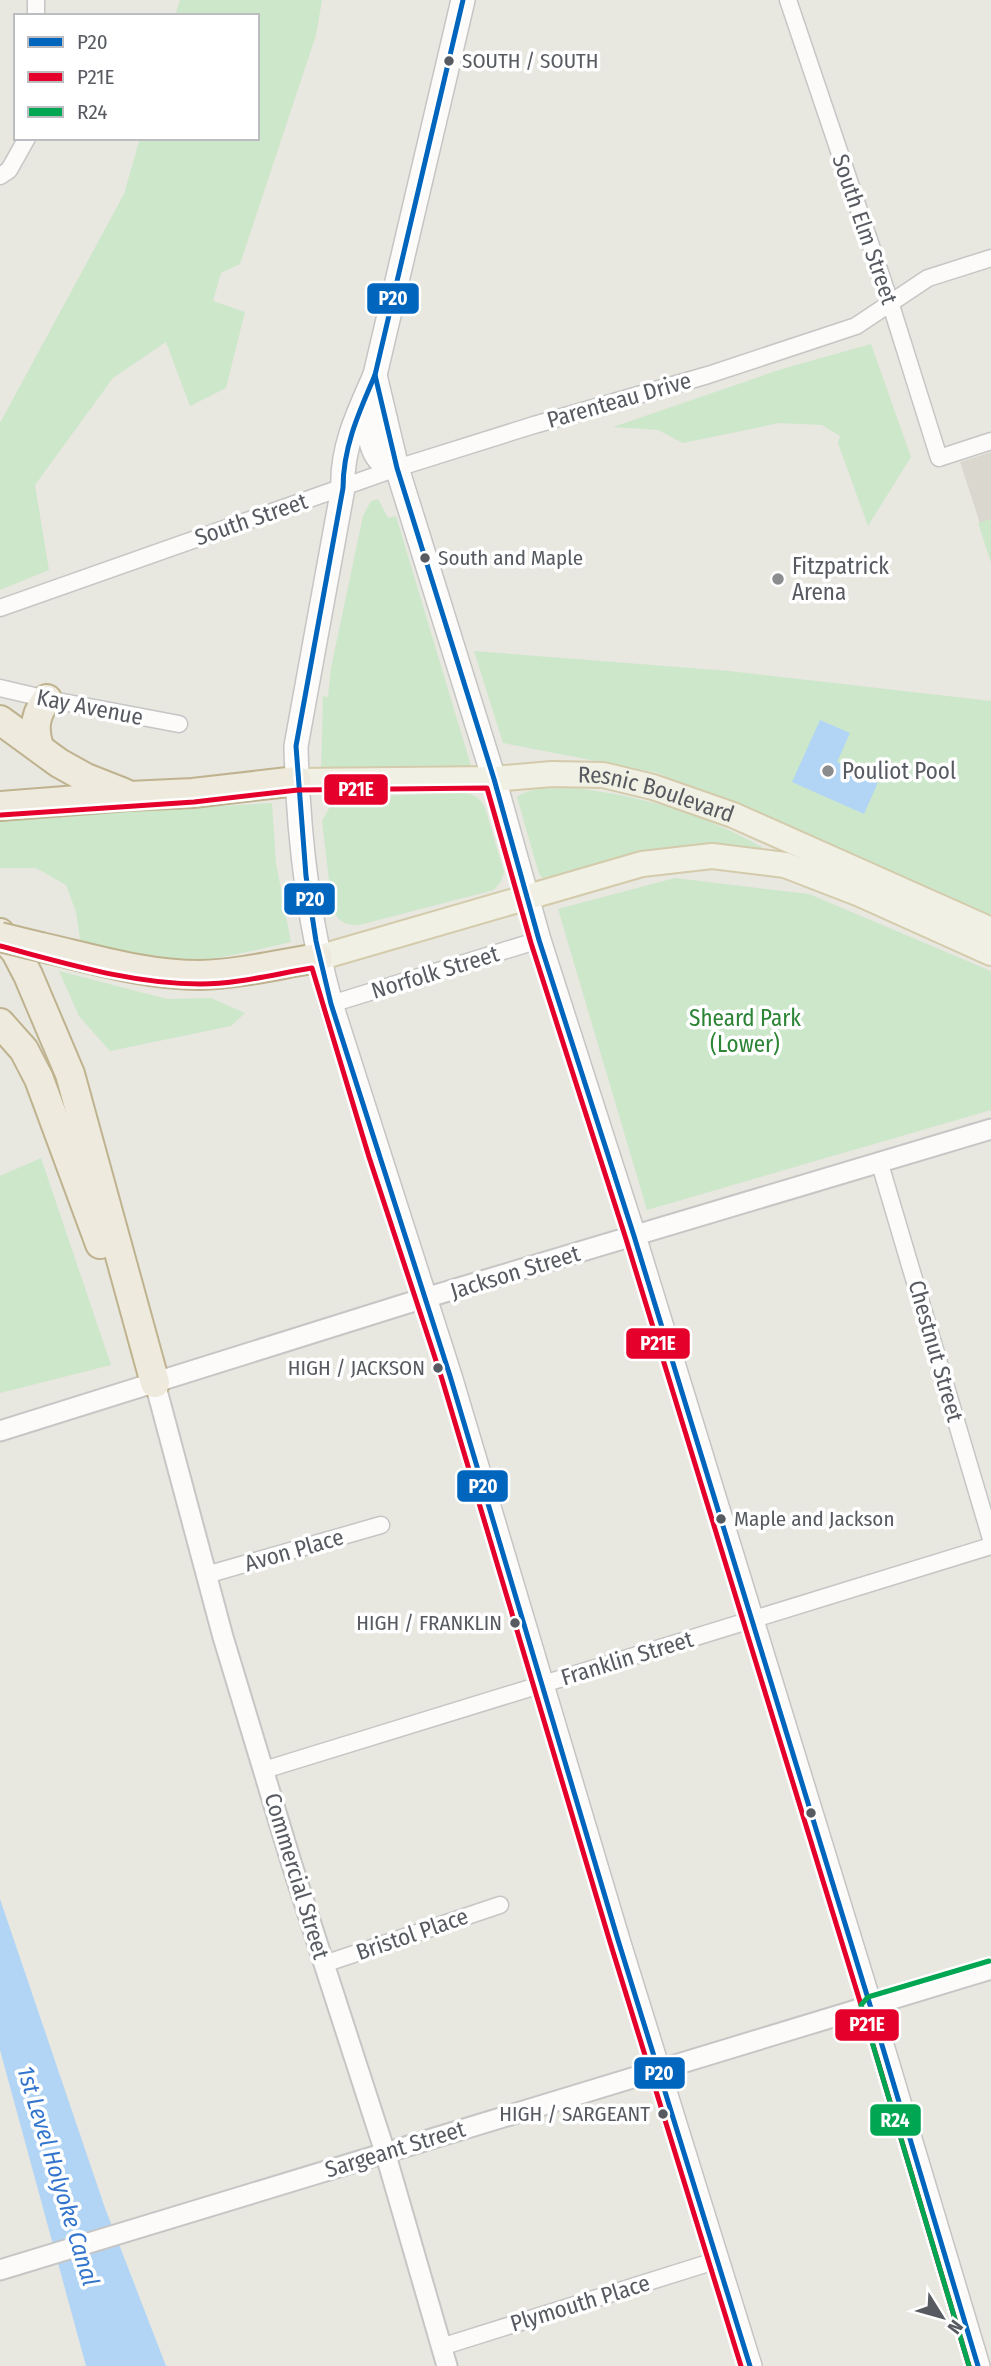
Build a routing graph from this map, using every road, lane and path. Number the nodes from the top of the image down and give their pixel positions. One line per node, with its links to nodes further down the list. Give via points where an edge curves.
1 (463, 0): 7 (main road)
2 (788, 0): 6 (street, South Elm Street)
3 (26, 140): 4 (street, via 9,170)
4 (0, 176)
5 (991, 258): 6 (street, Parenteau Drive, via 928,278)
6 (890, 302): 8 (street, South Elm Street, via 939,458); 9 (street, Parenteau Drive, via 848,329)
7 (375, 375): 9 (main road, via 368,413 372,444 381,461); 10 (main road, via 356,417 342,468)
8 (991, 441)
9 (397, 468): 10 (street, Parenteau Drive); 17 (main road)
10 (343, 488): 11 (street, South Street); 18 (main road, via 296,746)
11 (0, 608)
12 (0, 688): 13 (street, Kay Avenue)
13 (47, 699): 15 (street, Kay Avenue); 16 (highway, via 38,711)
14 (0, 720): 16 (highway)
15 (179, 724)
16 (39, 747): 19 (highway, via 58,763)
17 (495, 779): 18 (main road, Resnic Boulevard); 21 (main road); 22 (main road, Resnic Boulevard, via 603,775 653,787 733,815)
18 (297, 781): 19 (highway); 26 (main road)
19 (130, 796): 20 (highway)
20 (0, 806)
21 (529, 897): 24 (main road); 25 (main road, Resnic Boulevard, via 642,864 712,856 785,865); 26 (main road, Resnic Boulevard)
22 (991, 930)
23 (0, 935): 26 (highway, bridge, via 126,968 181,974 231,973); 33 (highway, via 28,975 70,1073)
24 (540, 940): 27 (street, Norfolk Street); 31 (main road)
25 (991, 953)
26 (318, 958): 27 (main road)
27 (331, 1004): 32 (main road)
28 (0, 1023): 33 (highway, via 24,1050 39,1079)
29 (991, 1129): 30 (street, Jackson Street)
30 (880, 1164): 31 (street, Jackson Street); 36 (street, Chestnut Street)
31 (634, 1236): 32 (street, Jackson Street); 39 (main road)
32 (424, 1299): 33 (street, Jackson Street); 40 (main road)
33 (155, 1383): 34 (street, Jackson Street); 38 (street, Commercial Street)
34 (0, 1431)
35 (381, 1525): 38 (street, Avon Place)
36 (991, 1539)
37 (991, 1546): 39 (street, Franklin Street)
38 (206, 1575): 41 (street, Commercial Street)
39 (752, 1621): 40 (street, Franklin Street); 45 (main road)
40 (541, 1684): 41 (street, Franklin Street); 46 (main road)
41 (264, 1770): 43 (street, Commercial Street)
42 (500, 1905): 43 (street, Bristol Place)
43 (324, 1964): 47 (street, Commercial Street)
44 (991, 1969): 45 (street, Sargeant Street)
45 (870, 2005): 46 (street, Sargeant Street); 52 (main road)
46 (658, 2070): 47 (street, Sargeant Street); 48 (main road)
47 (385, 2152): 49 (street, Sargeant Street); 50 (street, Commercial Street)
48 (718, 2260): 50 (street, Plymouth Place); 51 (main road)
49 (0, 2270)
50 (444, 2356)
51 (750, 2366)
52 (978, 2366)

